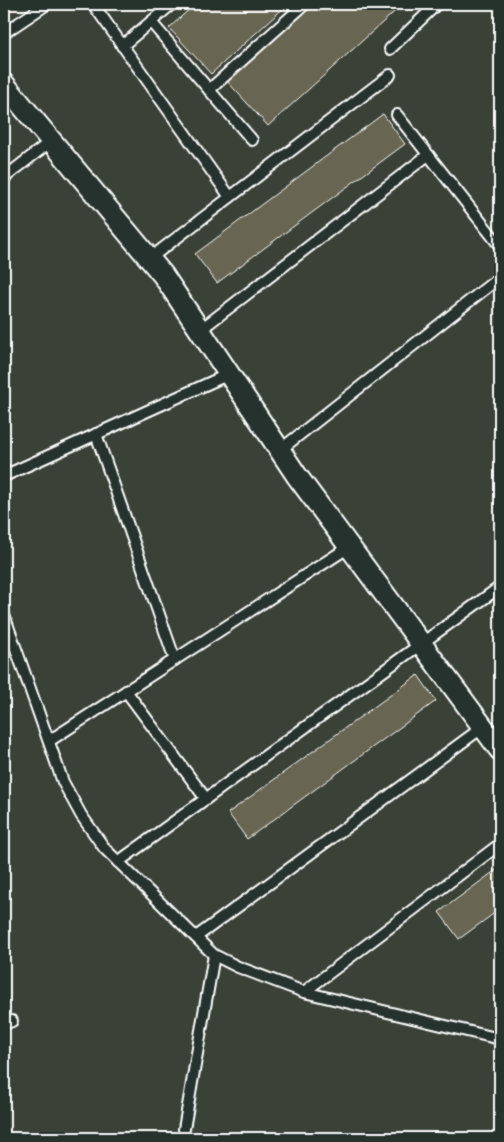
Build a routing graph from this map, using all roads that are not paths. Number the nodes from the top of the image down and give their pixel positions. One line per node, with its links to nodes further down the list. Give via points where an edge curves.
1 (47, 4): 7 (lane)
2 (93, 4): 8 (lane)
3 (172, 4): 6 (lane)
4 (305, 4): 12 (lane)
5 (438, 4): 9 (lane)
6 (151, 22): 8 (lane); 12 (lane)
7 (4, 33)
8 (122, 46): 18 (lane)
9 (390, 49)
10 (390, 74): 18 (lane)
11 (4, 84): 15 (street)
12 (209, 90): 14 (lane)
13 (397, 115): 16 (lane)
14 (252, 140)
15 (51, 141): 17 (lane); 20 (street)
16 (428, 155): 19 (lane); 22 (lane)
17 (4, 178)
18 (230, 197): 20 (lane)
19 (500, 246)
20 (149, 258): 22 (street)
21 (500, 277): 25 (lane)
22 (200, 330): 23 (street)
23 (229, 374): 24 (lane); 25 (street)
24 (96, 434): 26 (lane); 31 (lane)
25 (280, 450): 27 (street)
26 (4, 476)
27 (350, 547): 30 (street); 31 (lane)
28 (500, 587): 30 (lane)
29 (4, 615): 34 (lane)
30 (421, 644): 33 (street); 36 (lane)
31 (175, 660): 32 (lane)
32 (126, 691): 34 (lane); 36 (lane)
33 (483, 727): 35 (street); 39 (lane)
34 (49, 741): 38 (lane, via 63,782 81,815)
35 (500, 750)
36 (206, 799): 38 (lane)
37 (500, 844): 41 (lane)
38 (118, 862): 39 (lane)
39 (196, 937): 40 (lane)
40 (214, 955): 41 (lane); 43 (lane)
41 (304, 992): 42 (lane)
42 (500, 1039)
43 (184, 1128)

